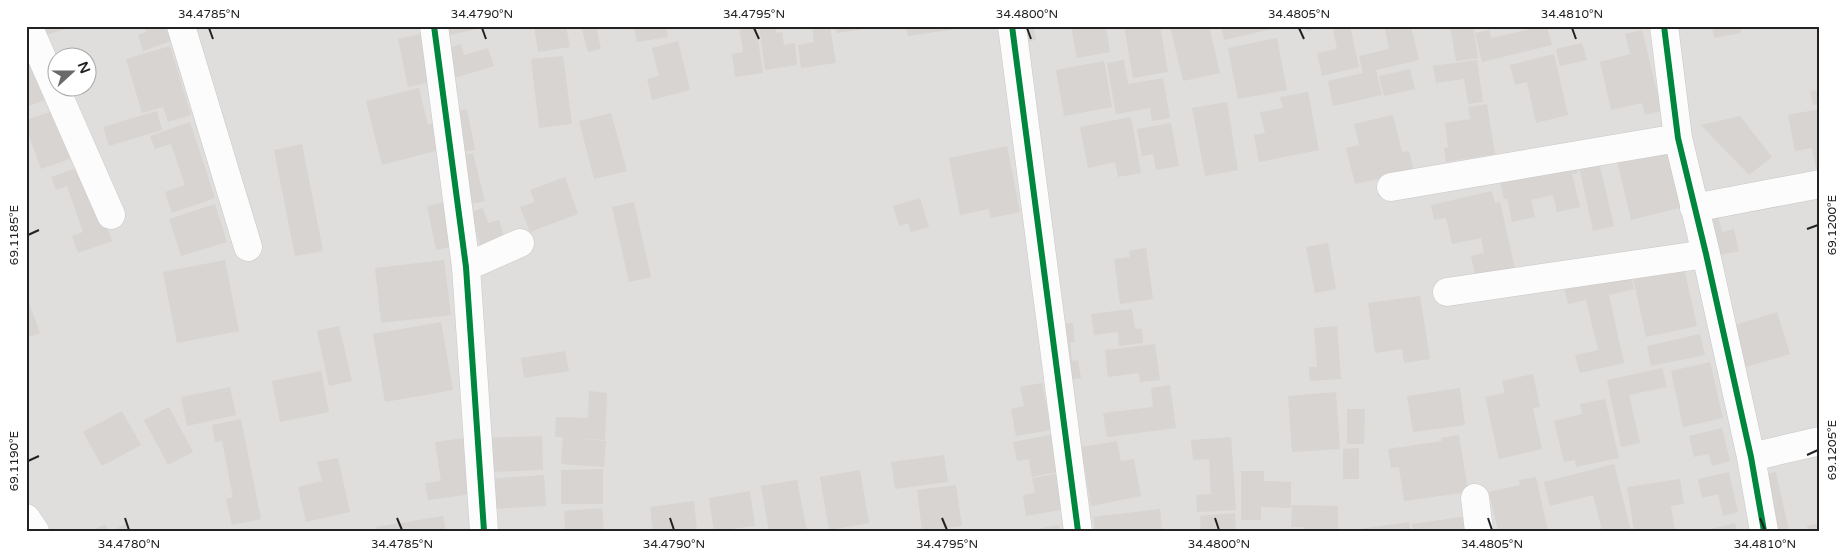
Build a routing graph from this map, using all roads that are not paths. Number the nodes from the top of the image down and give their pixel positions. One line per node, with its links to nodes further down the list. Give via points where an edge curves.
1 (28, 26): 10 (street)
2 (181, 26): 12 (street)
3 (434, 26): 14 (street)
4 (1012, 26): 22 (street)
5 (1664, 26): 6 (street)
6 (1678, 138): 8 (street); 9 (street)
7 (1820, 184): 9 (street)
8 (1390, 187)
9 (1694, 208): 13 (street)
10 (111, 215)
11 (520, 243): 14 (street)
12 (248, 247)
13 (1706, 254): 15 (street); 17 (street)
14 (466, 267): 21 (street)
15 (1447, 292)
16 (1820, 441): 17 (street)
17 (1751, 457): 24 (street)
18 (1475, 498): 23 (street)
19 (26, 518): 20 (street)
20 (35, 531)
21 (484, 531)
22 (1078, 531)
23 (1479, 531)
24 (1764, 531)

